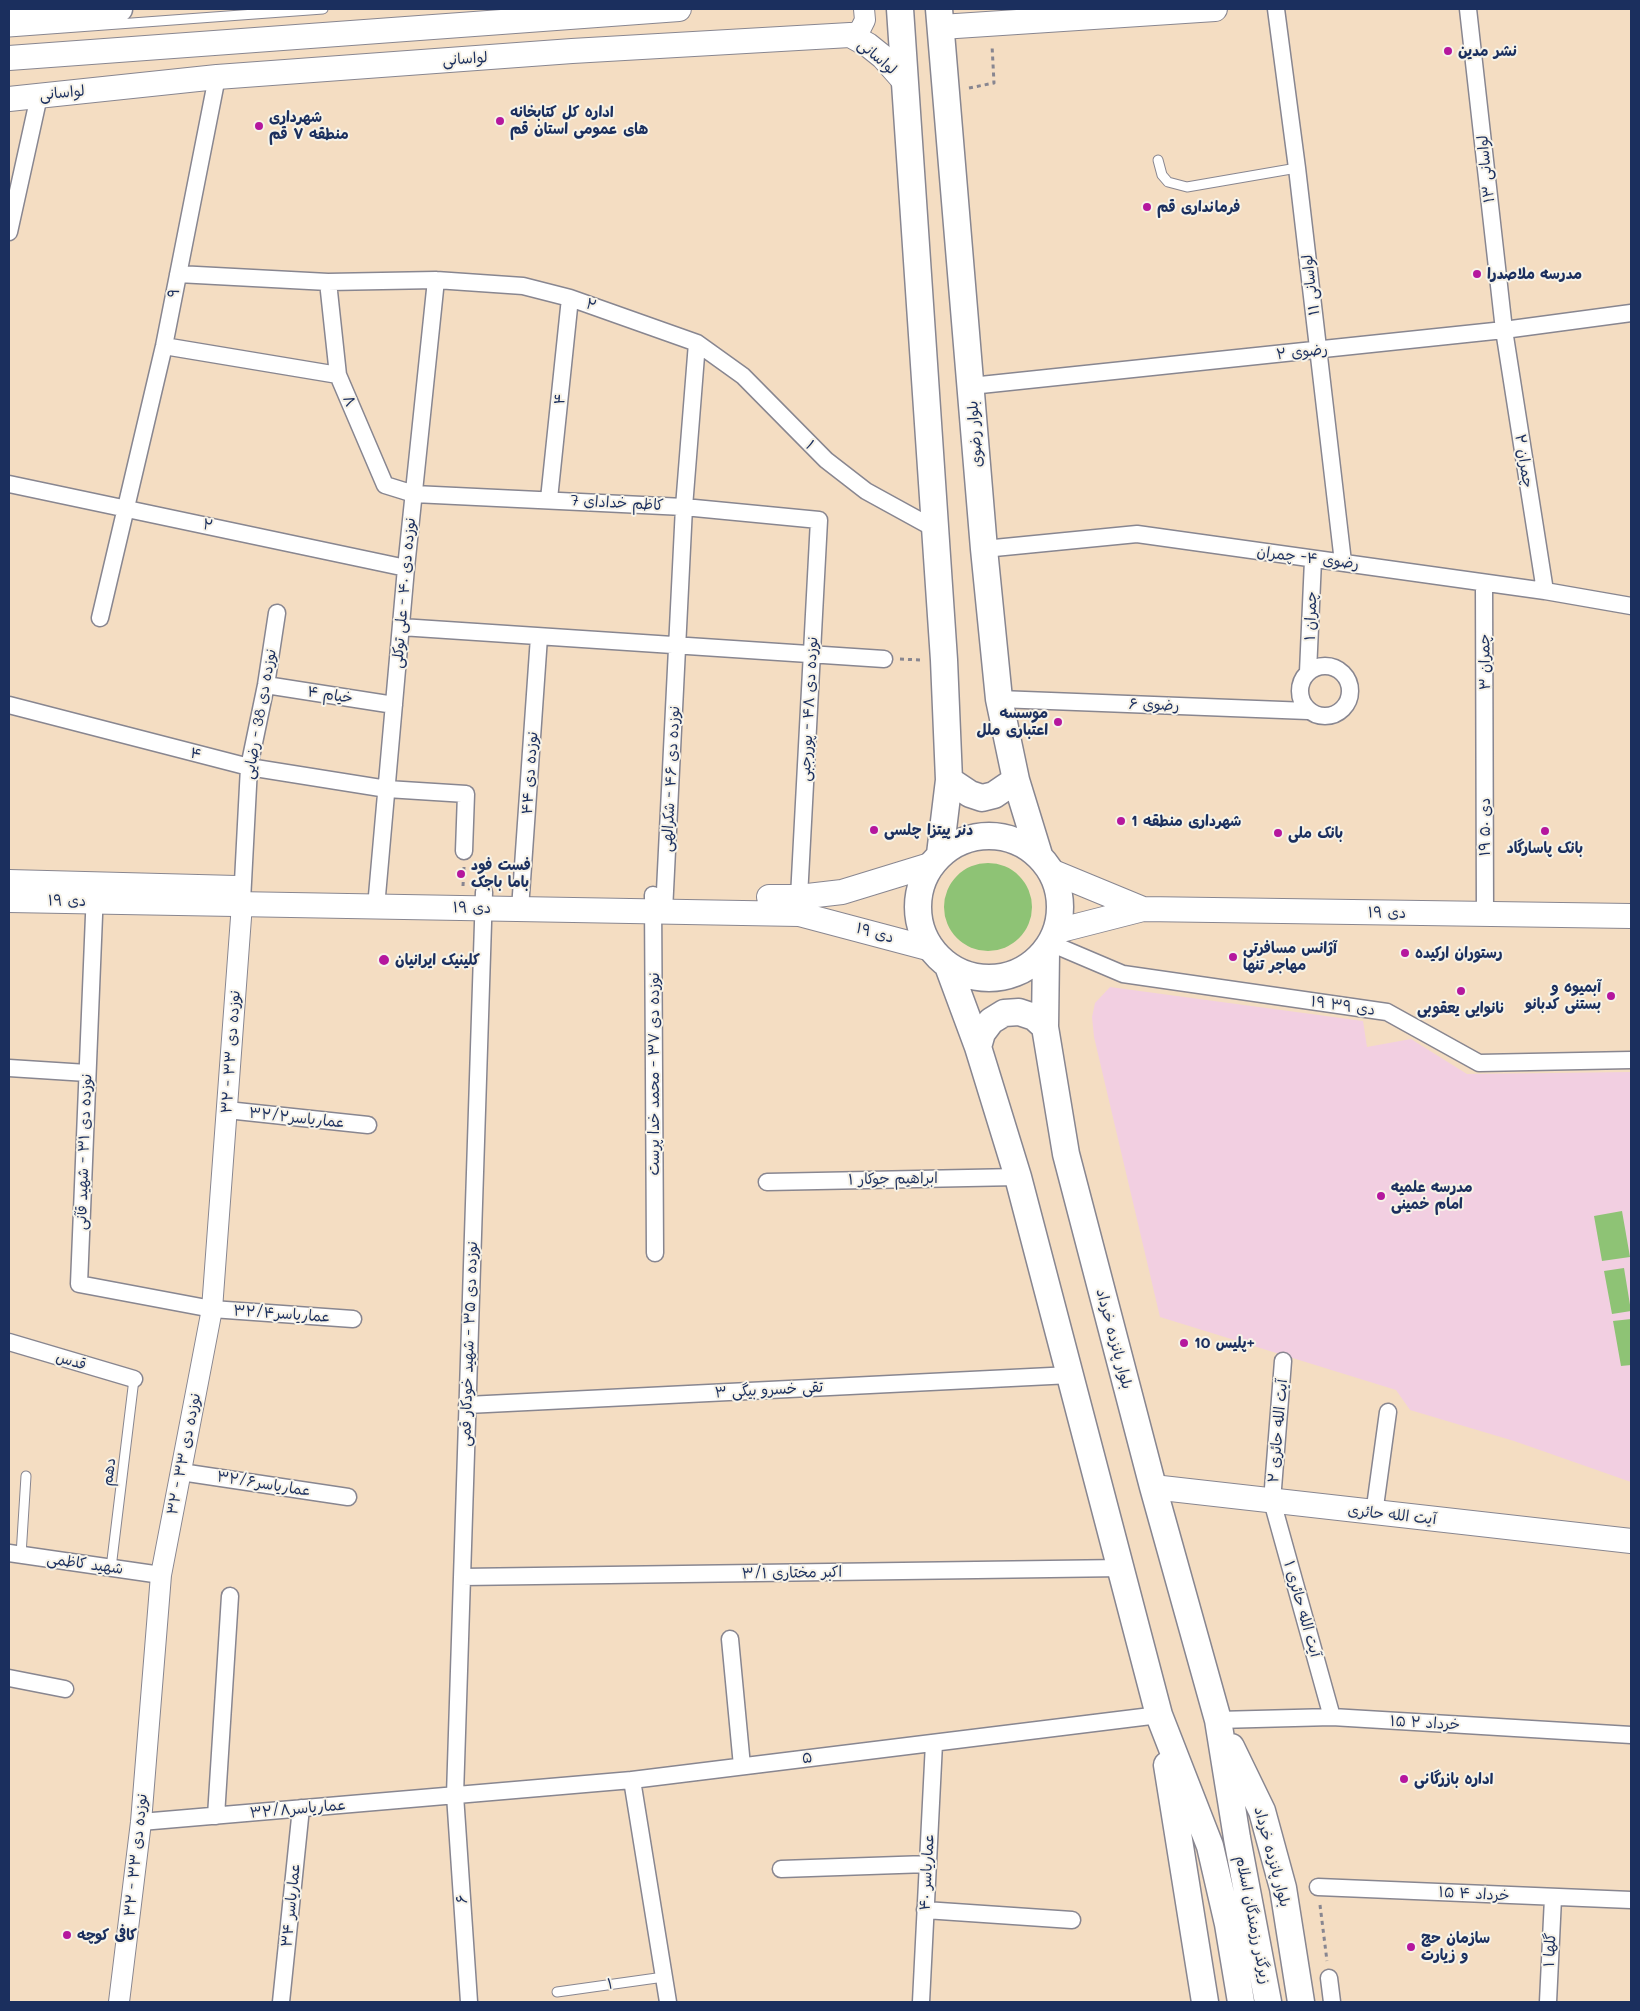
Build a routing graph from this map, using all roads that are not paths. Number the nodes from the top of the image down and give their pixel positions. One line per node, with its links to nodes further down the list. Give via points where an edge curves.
1 (119, 9): 9 (main road)
2 (323, 9): 11 (lane)
3 (679, 9): 13 (main road)
4 (864, 9): 12 (street, via 865,20 860,30)
5 (900, 9): 15 (main road)
6 (1215, 9): 10 (main road)
7 (1276, 9): 19 (street, لواسانی ۱۱)
8 (1468, 9): 26 (street, لواسانی ۱۳)
9 (9, 16)
10 (940, 18): 31 (main road, بلوار رضوی)
11 (9, 32)
12 (850, 35): 14 (main road, لواسانی); 15 (main road, لواسانی, via 883,57)
13 (9, 58)
14 (217, 77): 16 (main road, لواسانی); 21 (street, ۹)
15 (905, 82): 38 (main road)
16 (39, 96): 17 (main road, لواسانی); 20 (street)
17 (9, 99)
18 (1158, 160): 19 (lane, via 1162,175 1168,182 1187,187)
19 (1297, 168): 29 (street, لواسانی ۱۱)
20 (9, 232)
21 (178, 274): 23 (street, ۲); 28 (street, ۹)
22 (436, 280): 23 (street, ۲); 24 (street, ۲, via 523,286); 33 (street, نوزده دی ۴۰ - علی توکلی)
23 (328, 282): 30 (street, ۸)
24 (570, 298): 27 (street, ۲); 34 (street, ۴)
25 (1631, 313): 26 (street, رضوی ۲)
26 (1504, 330): 29 (street, رضوی ۲); 44 (street, چمران ۲)
27 (697, 343): 36 (street); 38 (street, ۱, via 743,376 832,466 866,491)
28 (164, 346): 30 (street); 35 (street, ۹)
29 (1318, 350): 31 (street, رضوی ۲); 41 (street, لواسانی ۱۱)
30 (338, 376): 33 (street, ۸, via 385,485)
31 (971, 386): 39 (main road, بلوار رضوی)
32 (9, 484): 35 (street, ۲)
33 (414, 494): 34 (street, 7 کاظم خدادای); 42 (street, نوزده دی ۴۰ - علی توکلی)
34 (549, 499): 36 (street, 7 کاظم خدادای)
35 (126, 507): 42 (street, ۲); 47 (street, ۹)
36 (684, 507): 37 (street, 7 کاظم خدادای); 50 (street)
37 (820, 520): 51 (street, نوزده دی ۴۸ - پوررجبی)
38 (937, 530): 61 (main road)
39 (984, 549): 40 (street, رضوی ۴- چمران, via 1137,534); 55 (main road, بلوار رضوی)
40 (1313, 560): 41 (street, رضوی ۴- چمران); 53 (street, چمران ۱)
41 (1343, 562): 43 (street, رضوی ۴- چمران)
42 (406, 568): 48 (street, نوزده دی ۴۰ - علی توکلی)
43 (1484, 584): 44 (street, رضوی ۴- چمران); 59 (street, چمران ۳)
44 (1545, 591): 45 (street, رضوی ۴- چمران)
45 (1631, 606)
46 (277, 613): 54 (street, نوزده دی 38 - رضایی)
47 (100, 618)
48 (401, 627): 49 (street); 57 (street, نوزده دی ۴۰ - علی توکلی)
49 (539, 637): 50 (street); 74 (street, نوزده دی ۴۴)
50 (678, 646): 51 (street); 75 (street, نوزده دی ۴۶ - شکرالهی)
51 (812, 654): 52 (street); 72 (street, نوزده دی ۴۸ - پوررجبی)
52 (884, 659)
53 (1308, 672): 58 (street, via 1300,684 1300,698); 58 (street, via 1322,665 1336,668 1348,677 1352,691 1347,706 1336,715 1322,717)
54 (266, 685): 57 (street, ۴ خیام); 60 (street, نوزده دی 38 - رضایی)
55 (999, 698): 58 (street, رضوی ۶); 62 (main road, بلوار رضوی)
56 (9, 705): 60 (street, ۴)
57 (394, 706): 63 (street, نوزده دی ۴۰ - علی توکلی)
58 (1308, 711)
59 (1486, 740): 77 (street, ۱۹ دی ۵۰)
60 (249, 767): 63 (street, ۴); 69 (street, نوزده دی 38 - رضایی)
61 (949, 780): 62 (main road, via 982,798 994,795); 65 (main road)
62 (1016, 780): 66 (main road, بلوار رضوی)
63 (387, 789): 64 (street, ۴, via 466,794); 71 (street, نوزده دی ۴۰ - علی توکلی)
64 (464, 851)
65 (935, 859): 66 (main road, via 963,840 989,835 1016,840); 72 (main road, ۱۹ دی, via 842,892); 80 (main road, via 918,892 918,922)
66 (1045, 863): 76 (main road); 79 (main road, via 1059,890 1061,911)
67 (9, 882): 68 (main road, ۱۹ دی)
68 (95, 893): 69 (main road, ۱۹ دی); 73 (main road, ۱۹ دی); 85 (street, نوزده دی ۳۱ - شهید قآنی)
69 (242, 896): 71 (main road, ۱۹ دی); 86 (street, ۳۲ - نوزده دی ۳۳)
70 (477, 897): 71 (main road, ۱۹ دی); 74 (main road, ۱۹ دی); 97 (street, نوزده دی ۳۵ - شهید خودکار قمی)
71 (377, 898)
72 (799, 898): 75 (main road, ۱۹ دی)
73 (9, 900)
74 (521, 901): 75 (main road, ۱۹ دی)
75 (658, 903): 80 (main road, ۱۹ دی, via 799,914); 90 (street, نوزده دی ۳۷ - محمد خدا پرست)
76 (1143, 909): 77 (main road, ۱۹ دی); 79 (main road)
77 (1485, 915): 78 (main road, ۱۹ دی)
78 (1631, 916)
79 (1051, 942): 80 (main road, via 1030,966 1017,973 989,979 967,976); 81 (main road, بلوار پانزده خرداد); 83 (street, ۱۹ دی ۳۹, via 1123,974 1387,1012 1479,1063)
80 (939, 958): 82 (main road)
81 (1045, 1027): 82 (main road, via 1034,1017 1019,1012 1004,1013 991,1021 982,1033); 101 (main road, بلوار پانزده خرداد, via 1066,1154)
82 (978, 1047): 88 (main road)
83 (1631, 1060)
84 (9, 1068): 85 (street)
85 (88, 1073): 91 (street, نوزده دی ۳۱ - شهید قآنی, via 78,1284)
86 (226, 1110): 87 (street, عماریاسر۳۲/۲); 91 (street, ۳۲ - نوزده دی ۳۳)
87 (368, 1125)
88 (1018, 1177): 89 (street, ۱ ابراهیم جوکار); 95 (main road)
89 (767, 1182)
90 (655, 1253)
91 (212, 1309): 92 (street, عماریاسر۳۲/۴); 99 (street, ۳۲ - نوزده دی ۳۳)
92 (353, 1319)
93 (9, 1342): 96 (street, قدس)
94 (1283, 1362): 103 (street, آیت الله حائری ۲)
95 (1071, 1375): 97 (street, ۳ تقی خسرو بیگی); 108 (main road)
96 (134, 1379): 107 (lane, دهم)
97 (467, 1405): 110 (street, نوزده دی ۳۵ - شهید خودکار قمی)
98 (1388, 1412): 104 (street)
99 (180, 1472): 102 (street, عماریاسر۳۲/۶); 109 (street, ۳۲ - نوزده دی ۳۳)
100 (26, 1476): 106 (lane)
101 (1153, 1487): 103 (main road, آیت الله حائری); 117 (main road, بلوار پانزده خرداد)
102 (348, 1497)
103 (1272, 1501): 104 (main road, آیت الله حائری); 116 (street, آیت الله حائری ۱)
104 (1374, 1514): 105 (main road, آیت الله حائری)
105 (1631, 1541)
106 (15, 1554): 107 (street, شهید کاظمی)
107 (111, 1568): 109 (street, شهید کاظمی)
108 (1122, 1568): 110 (street, ۳/۱ اکبر مختاری); 115 (main road)
109 (161, 1575): 125 (street, ۳۲ - نوزده دی ۳۳)
110 (462, 1577): 122 (street, نوزده دی ۳۵ - شهید خودکار قمی)
111 (230, 1596): 124 (street)
112 (730, 1640): 120 (street)
113 (9, 1678): 114 (street)
114 (65, 1689)
115 (1159, 1715): 119 (street, ۵); 142 (main road); 143 (main road, زیرگذر رزمندگان اسلام, via 1210,1846)
116 (1332, 1718): 117 (street, ۱۵ خرداد ۲); 118 (street, ۱۵ خرداد ۲)
117 (1218, 1720): 126 (main road, بلوار پانزده خرداد); 145 (main road, بلوار پانزده خرداد, via 1262,1811 1283,1888)
118 (1631, 1736)
119 (934, 1743): 120 (street, ۵); 127 (street, عماریاسر ۴۰)
120 (742, 1766): 121 (street, ۵)
121 (632, 1780): 122 (street, ۵); 134 (street)
122 (455, 1795): 123 (street, عماریاسر۳۲/۸); 139 (street, ۶)
123 (301, 1808): 124 (street, عماریاسر۳۲/۸); 138 (street, عماریاسر ۳۴)
124 (216, 1816): 125 (street, عماریاسر۳۲/۸)
125 (141, 1822): 137 (street, ۳۲ - نوزده دی ۳۳)
126 (1237, 1838): 144 (main road, زیرگذر رزمندگان اسلام)
127 (928, 1864): 128 (street); 132 (street, عماریاسر ۴۰)
128 (781, 1869)
129 (1318, 1887): 130 (street, ۱۵ خرداد ۴)
130 (1553, 1898): 131 (street, ۱۵ خرداد ۴); 147 (street, گلها ۱)
131 (1631, 1900)
132 (925, 1910): 133 (street); 141 (street, عماریاسر ۴۰)
133 (1072, 1920)
134 (664, 1977): 136 (lane, ۱); 140 (street)
135 (1329, 1978): 146 (street)
136 (557, 1992)
137 (119, 2002)
138 (280, 2002)
139 (469, 2002)
140 (668, 2002)
141 (921, 2002)
142 (1205, 2002)
143 (1241, 2002)
144 (1268, 2002)
145 (1301, 2002)
146 (1332, 2002)
147 (1548, 2002)

